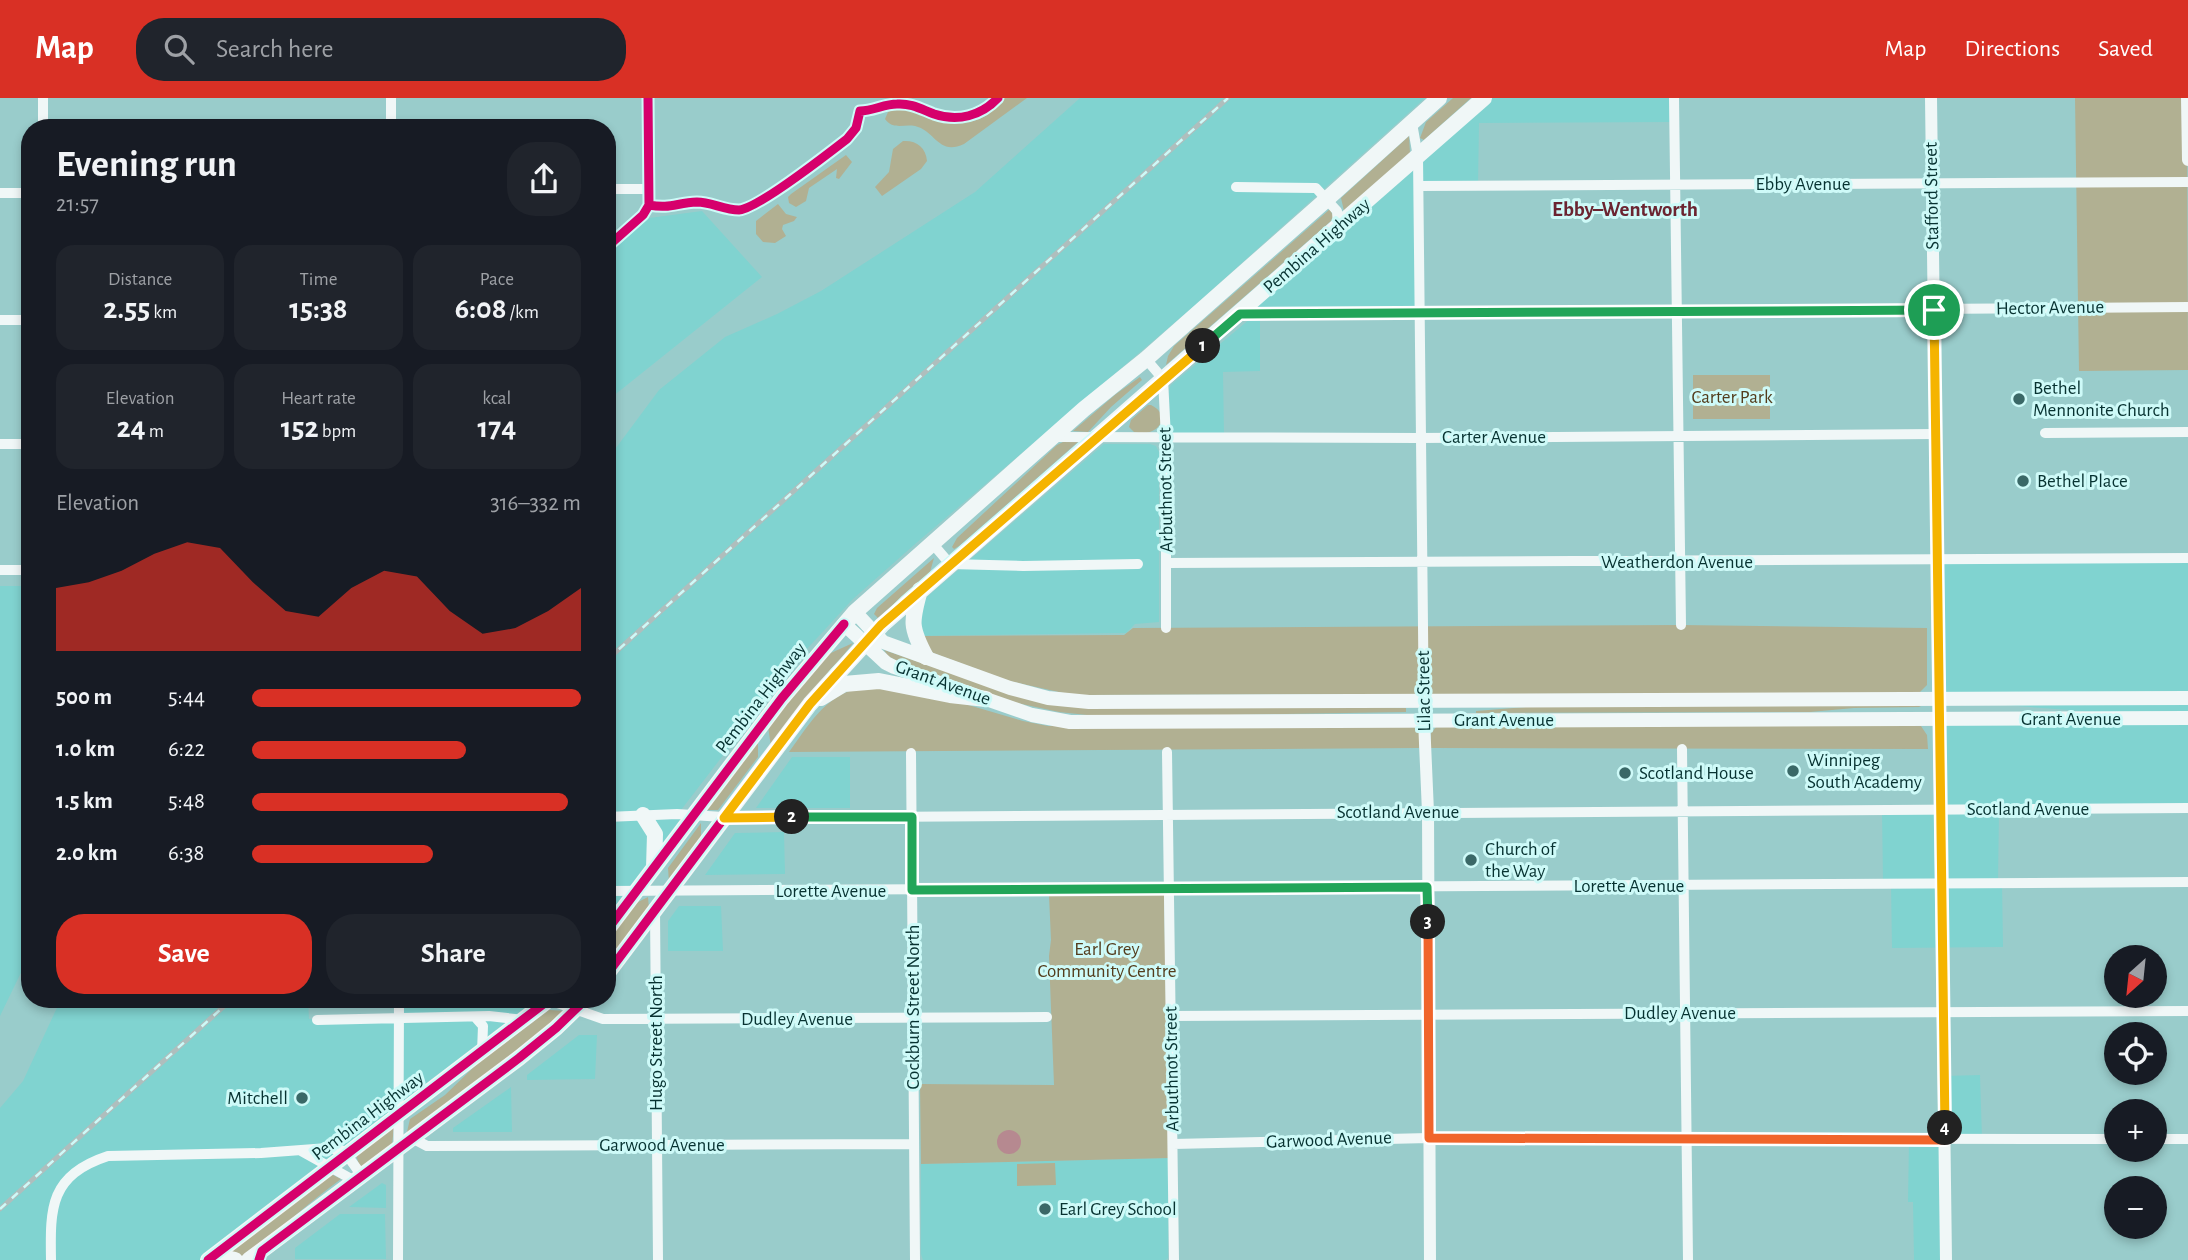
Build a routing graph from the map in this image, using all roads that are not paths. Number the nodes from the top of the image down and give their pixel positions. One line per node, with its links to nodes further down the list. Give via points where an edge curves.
1 (43, 98): 9 (street)
2 (391, 98): 10 (street)
3 (648, 98): 19 (street)
4 (1440, 98): 11 (main road, Pembina Highway)
5 (1674, 98): 16 (street)
6 (1931, 98): 15 (street, Stafford Street)
7 (2187, 98): 13 (street)
8 (1482, 99): 12 (main road, Pembina Highway)
9 (43, 119)
10 (391, 119)
11 (1412, 123): 12 (street, Lilac Street); 23 (main road, Pembina Highway)
12 (1418, 157): 17 (street, Lilac Street); 24 (main road, Pembina Highway)
13 (2188, 160)
14 (2188, 182): 15 (street, Ebby Avenue)
15 (1932, 183): 16 (street, Ebby Avenue); 28 (street, Stafford Street)
16 (1675, 184): 17 (street, Ebby Avenue); 27 (street)
17 (1419, 186): 29 (street, Lilac Street)
18 (1236, 187): 23 (street, via 1316,188)
19 (648, 189): 20 (street); 25 (street, via 649,205)
20 (616, 190)
21 (0, 193): 22 (street)
22 (21, 193)
23 (1328, 199): 24 (street, via 1337,211); 33 (main road, Pembina Highway)
24 (1338, 228): 30 (main road, Pembina Highway)
25 (616, 238)
26 (2188, 307): 28 (street, Hector Avenue)
27 (1676, 310): 28 (street, Hector Avenue); 29 (street, Hector Avenue); 38 (street)
28 (1934, 310): 36 (street, Stafford Street)
29 (1420, 312): 30 (street, Hector Avenue); 42 (street, Lilac Street)
30 (1240, 314): 34 (main road, Pembina Highway)
31 (0, 320): 32 (street)
32 (21, 320)
33 (1146, 359): 34 (street); 39 (main road, Pembina Highway)
34 (1163, 379): 40 (main road, Pembina Highway); 41 (street, Arbuthnot Street)
35 (2188, 432): 37 (street)
36 (1935, 433): 38 (street, Carter Avenue); 47 (street, Stafford Street)
37 (2045, 433)
38 (1678, 436): 42 (street, Carter Avenue); 48 (street)
39 (1052, 437): 40 (street, Carter Avenue); 45 (main road, Pembina Highway)
40 (1095, 437): 41 (street, Carter Avenue); 51 (main road, Pembina Highway)
41 (1166, 438): 42 (street, Carter Avenue); 49 (street, Arbuthnot Street)
42 (1420, 438): 50 (street, Lilac Street)
43 (0, 444): 44 (street)
44 (21, 444)
45 (932, 543): 51 (street); 56 (main road, Pembina Highway)
46 (2188, 558): 47 (street, Weatherdon Avenue)
47 (1937, 560): 48 (street, Weatherdon Avenue); 63 (street, Stafford Street)
48 (1680, 562): 50 (street, Weatherdon Avenue); 57 (street)
49 (1167, 563): 50 (street, Weatherdon Avenue); 58 (street, Arbuthnot Street)
50 (1423, 563): 64 (street, Lilac Street)
51 (950, 564): 52 (street); 55 (main road, Pembina Highway)
52 (1138, 564)
53 (0, 570): 54 (street)
54 (21, 570)
55 (920, 589): 59 (main road, Pembina Highway); 60 (main road, via 913,634)
56 (850, 618): 59 (main road, Grant Avenue); 69 (main road, Pembina Highway)
57 (1681, 625)
58 (1166, 628)
59 (869, 637): 60 (main road, Grant Avenue); 62 (main road, Grant Avenue, via 882,659 894,667); 65 (main road, Pembina Highway)
60 (926, 657): 64 (main road, Grant Avenue, via 1010,688 1089,702)
61 (2188, 698): 63 (main road, Grant Avenue)
62 (986, 699): 65 (main road, via 879,681 845,684); 68 (main road, Grant Avenue, via 1070,722)
63 (1938, 700): 64 (main road, Grant Avenue); 67 (street, Stafford Street)
64 (1424, 701): 68 (street, Lilac Street)
65 (810, 704): 73 (main road, Pembina Highway)
66 (2188, 718): 67 (main road, Grant Avenue)
67 (1938, 719): 68 (main road, Grant Avenue); 75 (street, Stafford Street)
68 (1424, 720): 77 (street, Lilac Street)
69 (759, 729): 73 (main road, via 765,752); 80 (main road, Pembina Highway)
70 (1682, 749): 76 (street)
71 (1167, 752): 78 (street, Arbuthnot Street)
72 (911, 753): 82 (street, Cockburn Street North)
73 (759, 773): 83 (main road, Pembina Highway)
74 (2188, 808): 75 (street, Scotland Avenue)
75 (1939, 809): 76 (street, Scotland Avenue); 86 (street, Stafford Street)
76 (1683, 810): 77 (street, Scotland Avenue); 87 (street)
77 (1428, 812): 78 (street, Scotland Avenue); 88 (street, Lilac Street)
78 (1168, 814): 82 (street, Scotland Avenue); 89 (street, Arbuthnot Street)
79 (643, 815): 80 (street, Scotland Avenue); 81 (street, Scotland Avenue); 84 (main road, via 655,834)
80 (694, 815): 83 (street, Scotland Avenue); 84 (main road, Pembina Highway)
81 (616, 816)
82 (912, 817): 83 (street, Scotland Avenue); 90 (street, Cockburn Street North)
83 (724, 818): 93 (main road, Pembina Highway)
84 (654, 868): 92 (main road, Pembina Highway); 93 (street)
85 (2188, 882): 86 (street, Lorette Avenue)
86 (1940, 883): 87 (street, Lorette Avenue); 101 (street, Stafford Street)
87 (1684, 885): 88 (street, Lorette Avenue); 103 (street)
88 (1427, 887): 89 (street, Lorette Avenue); 104 (street, Lilac Street)
89 (1170, 888): 90 (street, Lorette Avenue); 105 (street, Arbuthnot Street)
90 (912, 890): 93 (street, Lorette Avenue); 108 (street, Cockburn Street North)
91 (616, 891): 92 (street, Lorette Avenue)
92 (637, 891): 93 (street, Lorette Avenue); 95 (main road, Pembina Highway)
93 (661, 892): 94 (main road, Pembina Highway)
94 (655, 910): 96 (main road, Pembina Highway); 112 (street, Hugo Street North)
95 (616, 918)
96 (616, 962)
97 (399, 1008): 109 (street)
98 (539, 1008): 111 (main road, Pembina Highway)
99 (577, 1008): 115 (main road)
100 (587, 1008): 112 (street, Dudley Avenue, via 603,1018)
101 (1943, 1011): 102 (street, Dudley Avenue); 103 (street, Dudley Avenue); 121 (street, Stafford Street)
102 (2188, 1011)
103 (1686, 1013): 104 (street, Dudley Avenue); 120 (street)
104 (1429, 1015): 105 (street, Dudley Avenue); 116 (street, Lilac Street)
105 (1171, 1016): 123 (street, Arbuthnot Street)
106 (475, 1017): 109 (street); 111 (street); 113 (street, via 483,1026)
107 (1047, 1017): 108 (street, Dudley Avenue)
108 (913, 1018): 112 (street, Dudley Avenue); 122 (street, Cockburn Street North)
109 (399, 1019): 110 (street); 114 (street)
110 (317, 1020)
111 (525, 1020): 113 (main road, Pembina Highway)
112 (656, 1020): 124 (street, Hugo Street North)
113 (482, 1052): 114 (main road, Pembina Highway)
114 (400, 1114): 125 (street); 127 (main road, Pembina Highway)
115 (412, 1138): 124 (street, Garwood Avenue, via 427,1146); 125 (main road)
116 (1429, 1138): 120 (street, Garwood Avenue); 123 (street, Garwood Avenue); 138 (street, Lilac Street)
117 (2104, 1139): 121 (street, Garwood Avenue)
118 (2167, 1139): 119 (street)
119 (2188, 1139)
120 (1687, 1140): 121 (street, Garwood Avenue); 139 (street)
121 (1945, 1140): 140 (street, Stafford Street)
122 (914, 1144): 124 (street, Garwood Avenue); 136 (street, Cockburn Street North)
123 (1173, 1144): 137 (street, Arbuthnot Street)
124 (657, 1145): 135 (street, Hugo Street North)
125 (398, 1149): 129 (main road); 134 (street)
126 (300, 1151): 127 (street, via 328,1148); 128 (street); 130 (street, via 108,1156 94,1161 62,1186 54,1201)
127 (346, 1155): 128 (main road, Pembina Highway); 129 (street)
128 (331, 1167): 129 (street); 131 (main road, Pembina Highway)
129 (358, 1178): 133 (main road)
130 (51, 1260)
131 (208, 1260): 132 (main road)
132 (235, 1260)
133 (250, 1260)
134 (398, 1260)
135 (658, 1260)
136 (915, 1260)
137 (1174, 1260)
138 (1430, 1260)
139 (1688, 1260)
140 (1945, 1260)

